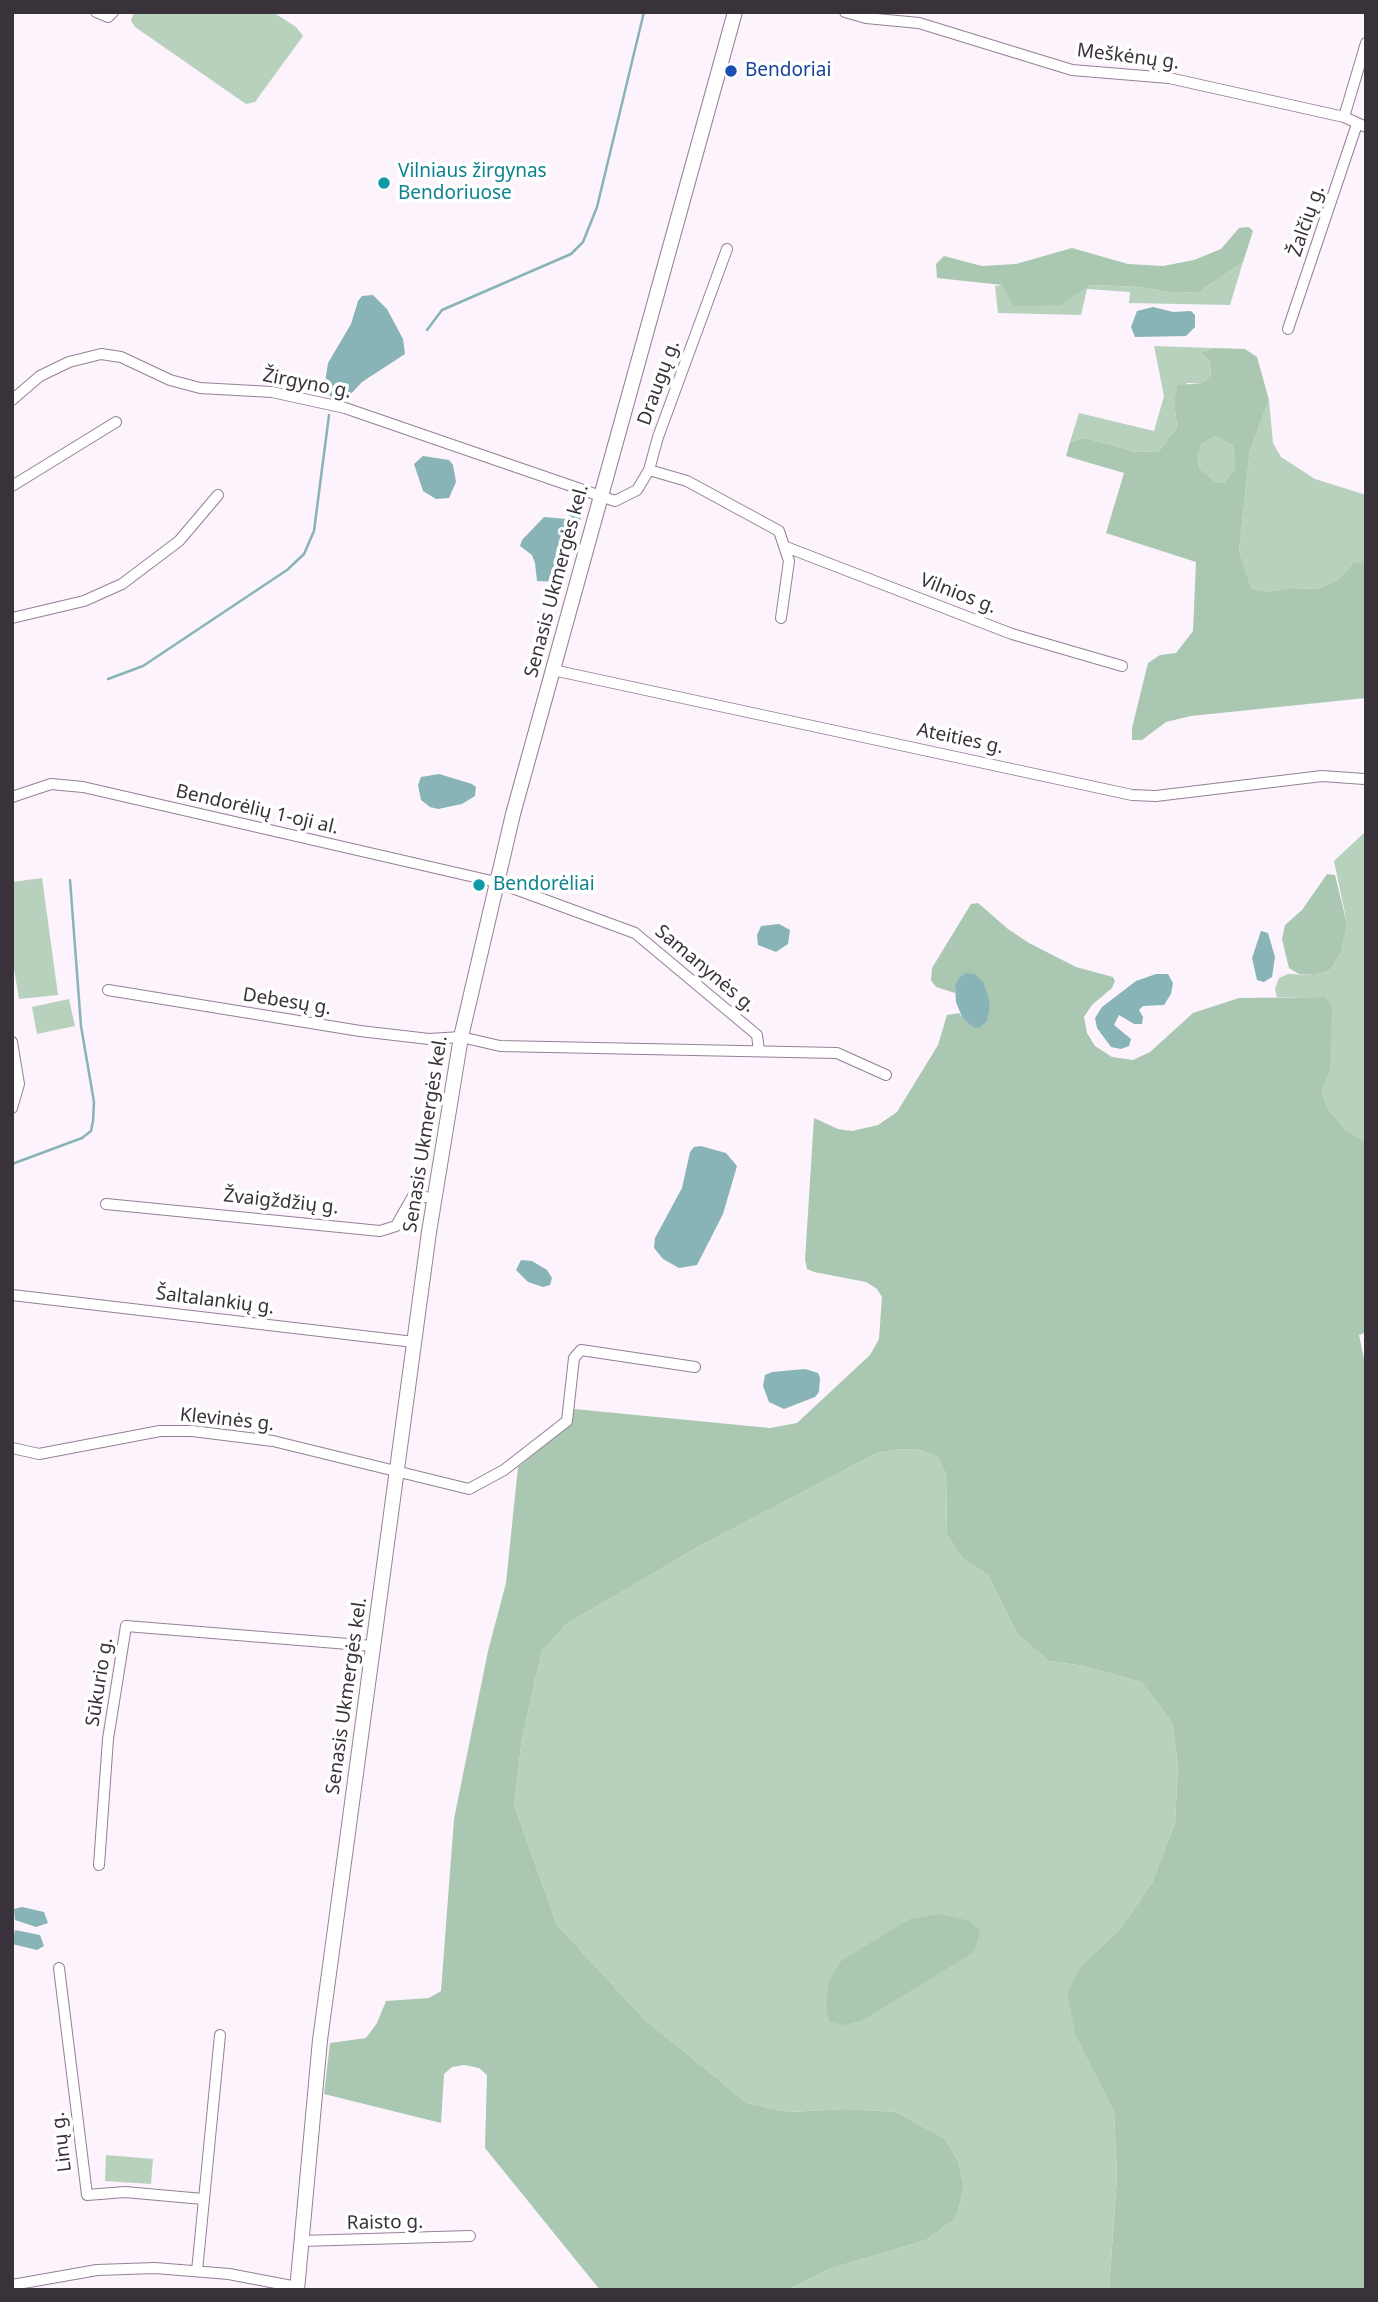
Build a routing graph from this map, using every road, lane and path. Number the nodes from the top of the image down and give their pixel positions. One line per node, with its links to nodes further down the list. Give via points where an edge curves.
1 (96, 12): 2 (street, via 108,17)
2 (113, 12)
3 (735, 12): 15 (main road, Senasis Ukmergės kel.)
4 (845, 12): 6 (street, Meškėnų g., via 919,23 1072,70 1169,78)
5 (1366, 43): 6 (street)
6 (1344, 117): 7 (street, Meškėnų g.)
7 (1362, 126): 9 (street, Žalčių g.)
8 (727, 249): 12 (street, Draugų g.)
9 (1288, 329)
10 (12, 400): 15 (street, Žirgyno g., via 40,376 69,362 101,354 121,357 170,380 200,388 272,392 345,408)
11 (116, 422): 13 (street)
12 (649, 470): 15 (street, Draugų g., via 637,490 625,498); 16 (street, Vilnios g., via 687,481 779,531)
13 (12, 486)
14 (218, 495): 17 (street, via 179,541 122,584 85,601)
15 (601, 496): 20 (main road, Senasis Ukmergės kel.)
16 (786, 547): 18 (street, via 789,561); 19 (street, Vilnios g., via 1012,634)
17 (12, 618)
18 (781, 618)
19 (1122, 666)
20 (553, 670): 21 (street, Ateities g., via 1132,795 1322,776); 23 (main road, Senasis Ukmergės kel.)
21 (1364, 779)
22 (12, 797): 23 (street, Bendorėlių 1-oji al., via 38,786 66,785)
23 (496, 882): 25 (main road, Senasis Ukmergės kel.); 27 (street, Samanynės g., via 635,933 757,1035)
24 (108, 990): 25 (street, Debesų g., via 360,1031 429,1039)
25 (461, 1037): 27 (street, via 500,1046); 30 (main road, Senasis Ukmergės kel.)
26 (12, 1042): 29 (street, via 19,1084)
27 (759, 1051): 28 (street, via 836,1053)
28 (886, 1075)
29 (12, 1108)
30 (434, 1198): 31 (street, Žvaigždžių g., via 414,1196 396,1226 380,1231); 33 (main road, Senasis Ukmergės kel.)
31 (106, 1204)
32 (12, 1295): 33 (street, Šaltalankių g.)
33 (414, 1342): 36 (main road, Senasis Ukmergės kel.)
34 (695, 1367): 36 (street, Klevinės g., via 581,1350 574,1358 567,1421 503,1470 464,1489)
35 (12, 1448): 36 (street, Klevinės g., via 38,1454 160,1431 192,1431 273,1441)
36 (396, 1470): 37 (main road, Senasis Ukmergės kel.)
37 (373, 1646): 38 (street, Sūkurio g., via 126,1626 108,1739); 43 (main road, Senasis Ukmergės kel., via 320,2040)
38 (99, 1865)
39 (59, 1968): 41 (street, Linų g., via 87,2194 125,2192)
40 (220, 2035): 41 (street)
41 (204, 2199): 44 (street)
42 (470, 2236): 43 (street, Raisto g.)
43 (301, 2241): 46 (main road, Senasis Ukmergės kel.)
44 (197, 2271): 45 (street, via 106,2269); 46 (street)
45 (12, 2285)
46 (297, 2288)

